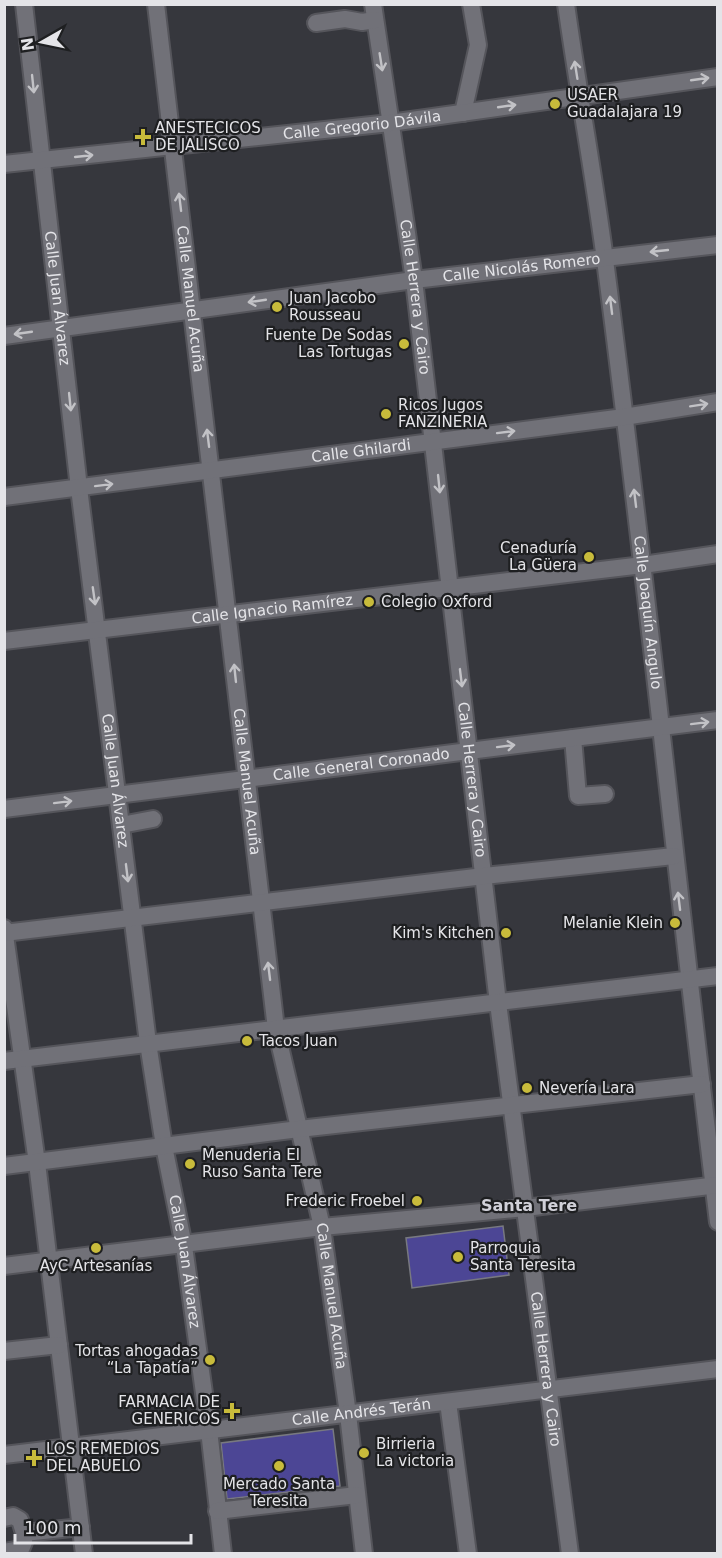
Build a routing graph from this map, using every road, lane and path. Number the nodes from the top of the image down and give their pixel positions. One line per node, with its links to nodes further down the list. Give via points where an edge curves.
1 (24, 4): 12 (street, Calle Juan Álvarez, one-way to 12)
2 (156, 4): 11 (street, Calle Manuel Acuña)
3 (471, 4): 9 (street, via 477,45)
4 (566, 4): 8 (street, Calle Joaquín Angulo, one-way to 4)
5 (374, 12): 6 (street, via 362,22); 10 (street, Calle Herrera y Cairo, one-way to 10)
6 (316, 23)
7 (717, 76): 8 (street, Calle Gregorio Dávila, one-way to 7)
8 (579, 96): 9 (street, Calle Gregorio Dávila, one-way to 8); 15 (street, Calle Joaquín Angulo)
9 (463, 113): 10 (street, Calle Gregorio Dávila)
10 (390, 123): 11 (street, Calle Gregorio Dávila); 16 (street, Calle Herrera y Cairo)
11 (174, 147): 12 (street, Calle Gregorio Dávila, one-way to 11); 17 (street, Calle Manuel Acuña, one-way to 11)
12 (41, 160): 13 (street, Calle Gregorio Dávila); 18 (street, Calle Juan Álvarez)
13 (4, 164)
14 (717, 245): 15 (street, Calle Nicolás Romero, one-way to 15)
15 (605, 257): 16 (street, Calle Nicolás Romero); 21 (street, Calle Joaquín Angulo, one-way to 15)
16 (414, 280): 17 (street, Calle Nicolás Romero, one-way to 17); 22 (street, Calle Herrera y Cairo)
17 (193, 310): 18 (street, Calle Nicolás Romero); 23 (street, Calle Manuel Acuña, one-way to 17)
18 (62, 327): 19 (street, Calle Nicolás Romero, one-way to 19); 24 (street, Calle Juan Álvarez, one-way to 24)
19 (4, 336)
20 (717, 402): 21 (street, Calle Ghilardi, one-way to 20)
21 (624, 417): 22 (street, Calle Ghilardi, one-way to 21); 27 (street, Calle Joaquín Angulo, one-way to 21)
22 (434, 442): 23 (street, Calle Ghilardi); 28 (street, Calle Herrera y Cairo, one-way to 28)
23 (212, 472): 24 (street, Calle Ghilardi, one-way to 23); 29 (street, Calle Manuel Acuña)
24 (79, 488): 25 (street, Calle Ghilardi); 30 (street, Calle Juan Álvarez, one-way to 30)
25 (4, 497)
26 (717, 554): 27 (street, Calle Ignacio Ramírez)
27 (643, 565): 28 (street, Calle Ignacio Ramírez); 33 (street, Calle Joaquín Angulo)
28 (450, 588): 29 (street, Calle Ignacio Ramírez); 35 (street, Calle Herrera y Cairo, one-way to 35)
29 (228, 615): 30 (street, Calle Ignacio Ramírez); 36 (street, Calle Manuel Acuña, one-way to 29)
30 (98, 630): 31 (street, Calle Ignacio Ramírez); 37 (street, Calle Juan Álvarez)
31 (4, 641)
32 (717, 720): 33 (street, Calle General Coronado, one-way to 32)
33 (661, 727): 34 (street, Calle General Coronado); 42 (street, Calle Joaquín Angulo)
34 (573, 738): 35 (street, Calle General Coronado, one-way to 34); 38 (street, via 578,796)
35 (470, 751): 36 (street, Calle General Coronado); 43 (street, Calle Herrera y Cairo)
36 (247, 779): 37 (street, Calle General Coronado); 44 (street, Calle Manuel Acuña)
37 (117, 794): 39 (street, Calle General Coronado, one-way to 37); 41 (street, Calle Juan Álvarez)
38 (605, 794)
39 (4, 809)
40 (153, 819): 41 (street)
41 (121, 825): 45 (street, Calle Juan Álvarez, one-way to 45)
42 (674, 856): 43 (street); 49 (street, Calle Joaquín Angulo, one-way to 42)
43 (484, 876): 44 (street); 50 (street, Calle Herrera y Cairo)
44 (261, 903): 45 (street); 51 (street, Calle Manuel Acuña, one-way to 44)
45 (132, 918): 47 (street); 52 (street, Calle Juan Álvarez)
46 (4, 928): 47 (street)
47 (5, 933): 53 (street)
48 (717, 976): 49 (street)
49 (689, 980): 50 (street); 55 (street, Calle Joaquín Angulo)
50 (498, 1003): 51 (street); 56 (street, Calle Herrera y Cairo)
51 (276, 1029): 52 (street); 57 (street, Calle Manuel Acuña)
52 (148, 1043): 53 (street); 58 (street, Calle Juan Álvarez)
53 (22, 1059): 54 (street); 59 (street)
54 (4, 1061)
55 (702, 1084): 56 (street); 61 (street, Calle Joaquín Angulo)
56 (512, 1107): 57 (street); 62 (street, Calle Herrera y Cairo)
57 (299, 1129): 58 (street); 64 (street, Calle Manuel Acuña)
58 (164, 1146): 59 (street); 65 (street, Calle Juan Álvarez)
59 (37, 1163): 60 (street); 66 (street)
60 (4, 1166)
61 (715, 1185): 62 (street); 63 (street, Calle Joaquín Angulo)
62 (525, 1208): 64 (street); 71 (street, Calle Herrera y Cairo)
63 (717, 1222)
64 (322, 1227): 65 (street); 73 (street, Calle Manuel Acuña)
65 (184, 1246): 66 (street); 74 (street, Calle Juan Álvarez)
66 (49, 1261): 67 (street); 68 (street)
67 (4, 1266)
68 (59, 1345): 69 (street); 75 (street)
69 (4, 1351)
70 (717, 1370): 71 (street, Calle Andrés Terán)
71 (549, 1390): 72 (street, Calle Andrés Terán); 87 (street, Calle Herrera y Cairo)
72 (448, 1402): 73 (street, Calle Andrés Terán); 86 (street)
73 (348, 1414): 74 (street, Calle Andrés Terán); 77 (street, Calle Manuel Acuña)
74 (209, 1430): 75 (street, Calle Andrés Terán); 78 (street, Calle Juan Álvarez)
75 (71, 1446): 76 (street, Calle Andrés Terán); 80 (street)
76 (4, 1455)
77 (357, 1496): 78 (street); 85 (street, Calle Manuel Acuña)
78 (218, 1511): 84 (street, Calle Juan Álvarez)
79 (4, 1518): 81 (street, via 13,1516 20,1520)
80 (81, 1527): 81 (street); 83 (street)
81 (24, 1533): 82 (street, via 21,1549)
82 (4, 1552)
83 (84, 1554)
84 (223, 1554)
85 (364, 1554)
86 (468, 1554)
87 (570, 1554)

